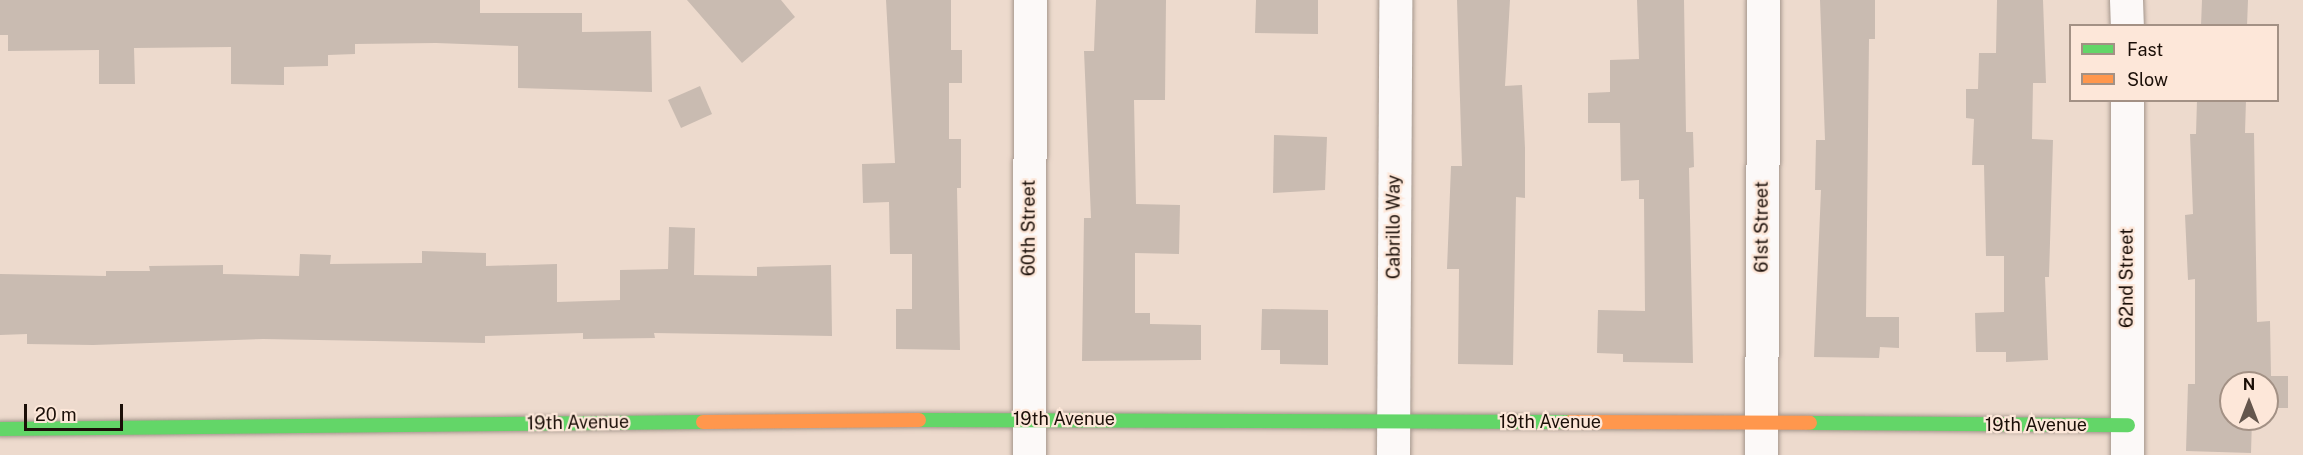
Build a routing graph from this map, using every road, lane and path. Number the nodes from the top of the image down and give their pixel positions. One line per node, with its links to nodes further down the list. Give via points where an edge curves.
1 (1030, 0): 7 (street, 60th Street)
2 (1395, 0): 8 (street, Cabrillo Way)
3 (1763, 0): 10 (street, 61st Street)
4 (2126, 0): 5 (street)
5 (2127, 24)
6 (2127, 102): 11 (street, 62nd Street)
7 (1029, 419): 8 (street, 19th Avenue); 9 (street, 19th Avenue); 12 (street, 60th Street)
8 (1393, 421): 10 (street, 19th Avenue); 13 (street, Cabrillo Way)
9 (0, 429)
10 (1761, 439): 11 (street, 19th Avenue)
11 (2128, 440)
12 (1029, 455)
13 (1393, 455)

